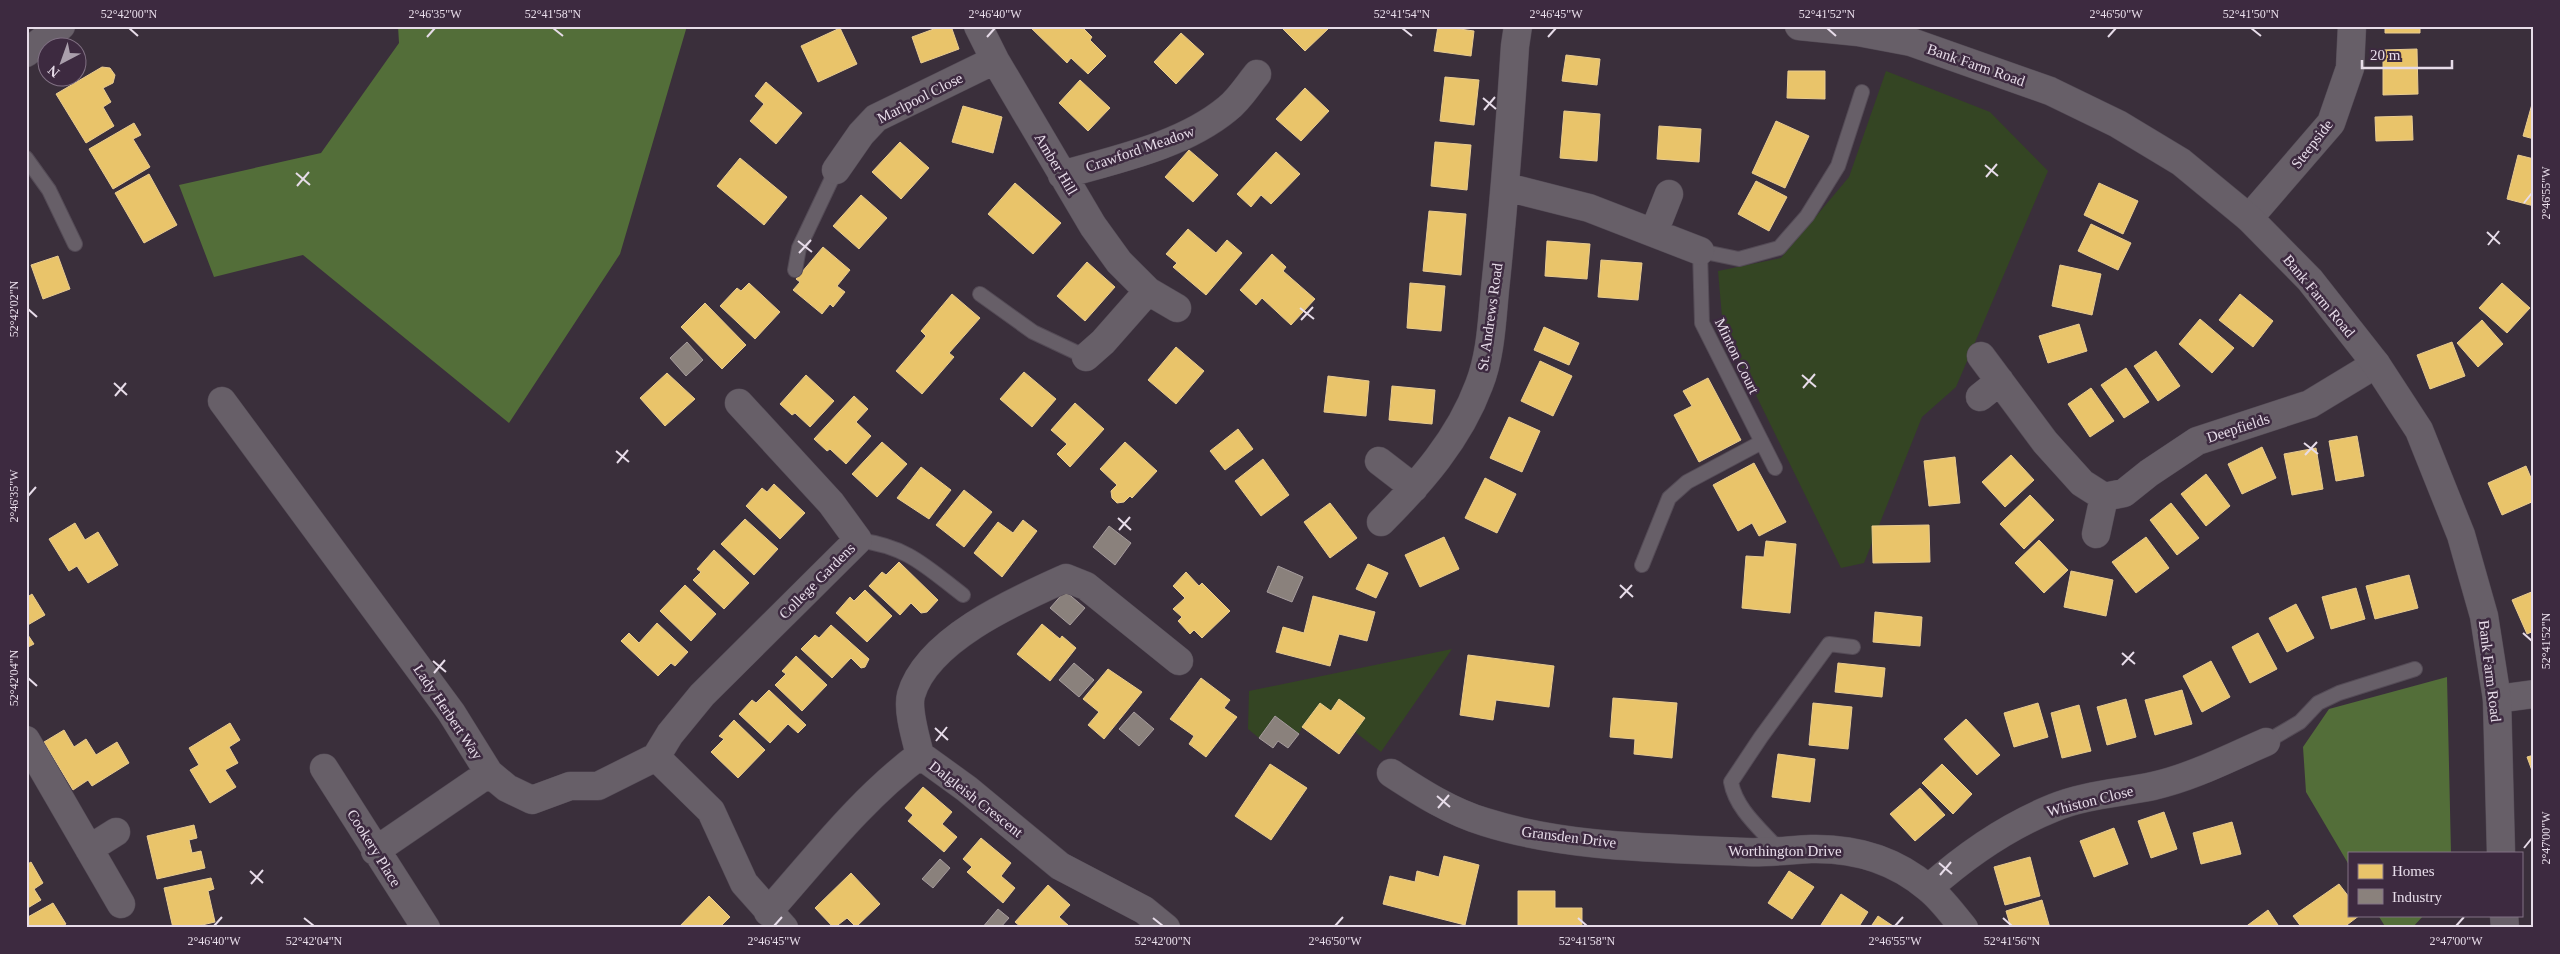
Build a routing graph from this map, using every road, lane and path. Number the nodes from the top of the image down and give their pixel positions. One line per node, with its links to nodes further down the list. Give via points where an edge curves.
1 (61, 26): 6 (street)
2 (978, 26): 7 (street, Amber Hill)
3 (1518, 26): 13 (street, St. Andrews Road, via 1514,46)
4 (1799, 26): 15 (street, Bank Farm Road, via 1911,42 2050,91 2118,124 2181,162)
5 (2352, 26): 15 (street, Steepside, via 2350,68 2331,123)
6 (26, 53)
7 (995, 60): 11 (street, Marlpool Close, via 876,118); 12 (street, Amber Hill)
8 (1257, 74): 12 (street, Crawford Meadow, via 1229,108 1198,130)
9 (1862, 92): 18 (lane, via 1838,166 1807,216 1779,248 1739,259)
10 (26, 158): 17 (lane, via 49,190)
11 (836, 170): 19 (lane, via 799,248)
12 (1062, 175): 20 (street, Amber Hill, via 1093,226)
13 (1506, 188): 16 (street, via 1589,208); 31 (street, St. Andrews Road, via 1488,351 1480,384 1447,446)
14 (1669, 194): 16 (street)
15 (2249, 218): 25 (street, Bank Farm Road, via 2310,280)
16 (1654, 232): 18 (street)
17 (75, 244)
18 (1700, 251): 28 (lane, Minton Court, via 1702,323)
19 (795, 270)
20 (1148, 292): 22 (street, Amber Hill); 24 (street)
21 (980, 294): 24 (lane, via 1033,332)
22 (1177, 308)
23 (1981, 356): 32 (street, via 1990,389 2082,483)
24 (1086, 357)
25 (2376, 364): 32 (street, Deepfields, via 2310,404 2197,441 2124,493); 42 (street, Bank Farm Road, via 2419,430 2461,535 2484,616)
26 (222, 401): 49 (street, Lady Herbert Way, via 451,712)
27 (739, 403): 35 (street, College Gardens, via 831,503)
28 (1762, 442): 30 (lane, Minton Court); 36 (lane, via 1687,482 1669,498)
29 (1379, 461): 31 (street)
30 (1775, 468)
31 (1414, 488): 33 (street, St. Andrews Road)
32 (2104, 496): 34 (street)
33 (1381, 522)
34 (2096, 534)
35 (858, 540): 37 (lane, via 883,544 911,555); 46 (street, College Gardens, via 702,695)
36 (1642, 565)
37 (962, 595)
38 (1853, 647): 54 (lane, via 1828,644 1731,782 1739,805)
39 (1179, 661): 45 (street, via 1086,586 1066,578 995,613 945,646 921,674 910,696 912,724)
40 (2415, 668): 44 (lane, via 2318,703 2300,722)
41 (2534, 694): 42 (street)
42 (2497, 699): 55 (street, Bank Farm Road)
43 (26, 740): 52 (street)
44 (2266, 742): 56 (street, Whiston Close, via 2199,772 2155,786 2054,807 1965,856)
45 (920, 755): 58 (street, Dalgleish Crescent, via 872,796); 60 (street, Dalgleish Crescent, via 1060,866 1144,910)
46 (656, 757): 49 (street, Lady Herbert Way, via 598,786 570,786 532,800 507,788); 58 (street, via 710,811 744,882)
47 (324, 768): 53 (street, Cookery Place)
48 (1391, 773): 51 (street, Gransden Drive, via 1450,808 1499,826 1555,839)
49 (489, 774): 53 (street)
50 (116, 832): 52 (street)
51 (1670, 848): 54 (street, Worthington Drive)
52 (89, 849): 57 (street)
53 (376, 850): 59 (street, Cookery Place)
54 (1780, 852): 56 (street, Worthington Drive, via 1812,849 1857,852 1893,864)
55 (2502, 852)
56 (1929, 888): 61 (street, Worthington Drive)
57 (121, 904)
58 (776, 920)
59 (426, 928)
60 (1166, 928)
61 (1964, 928)

